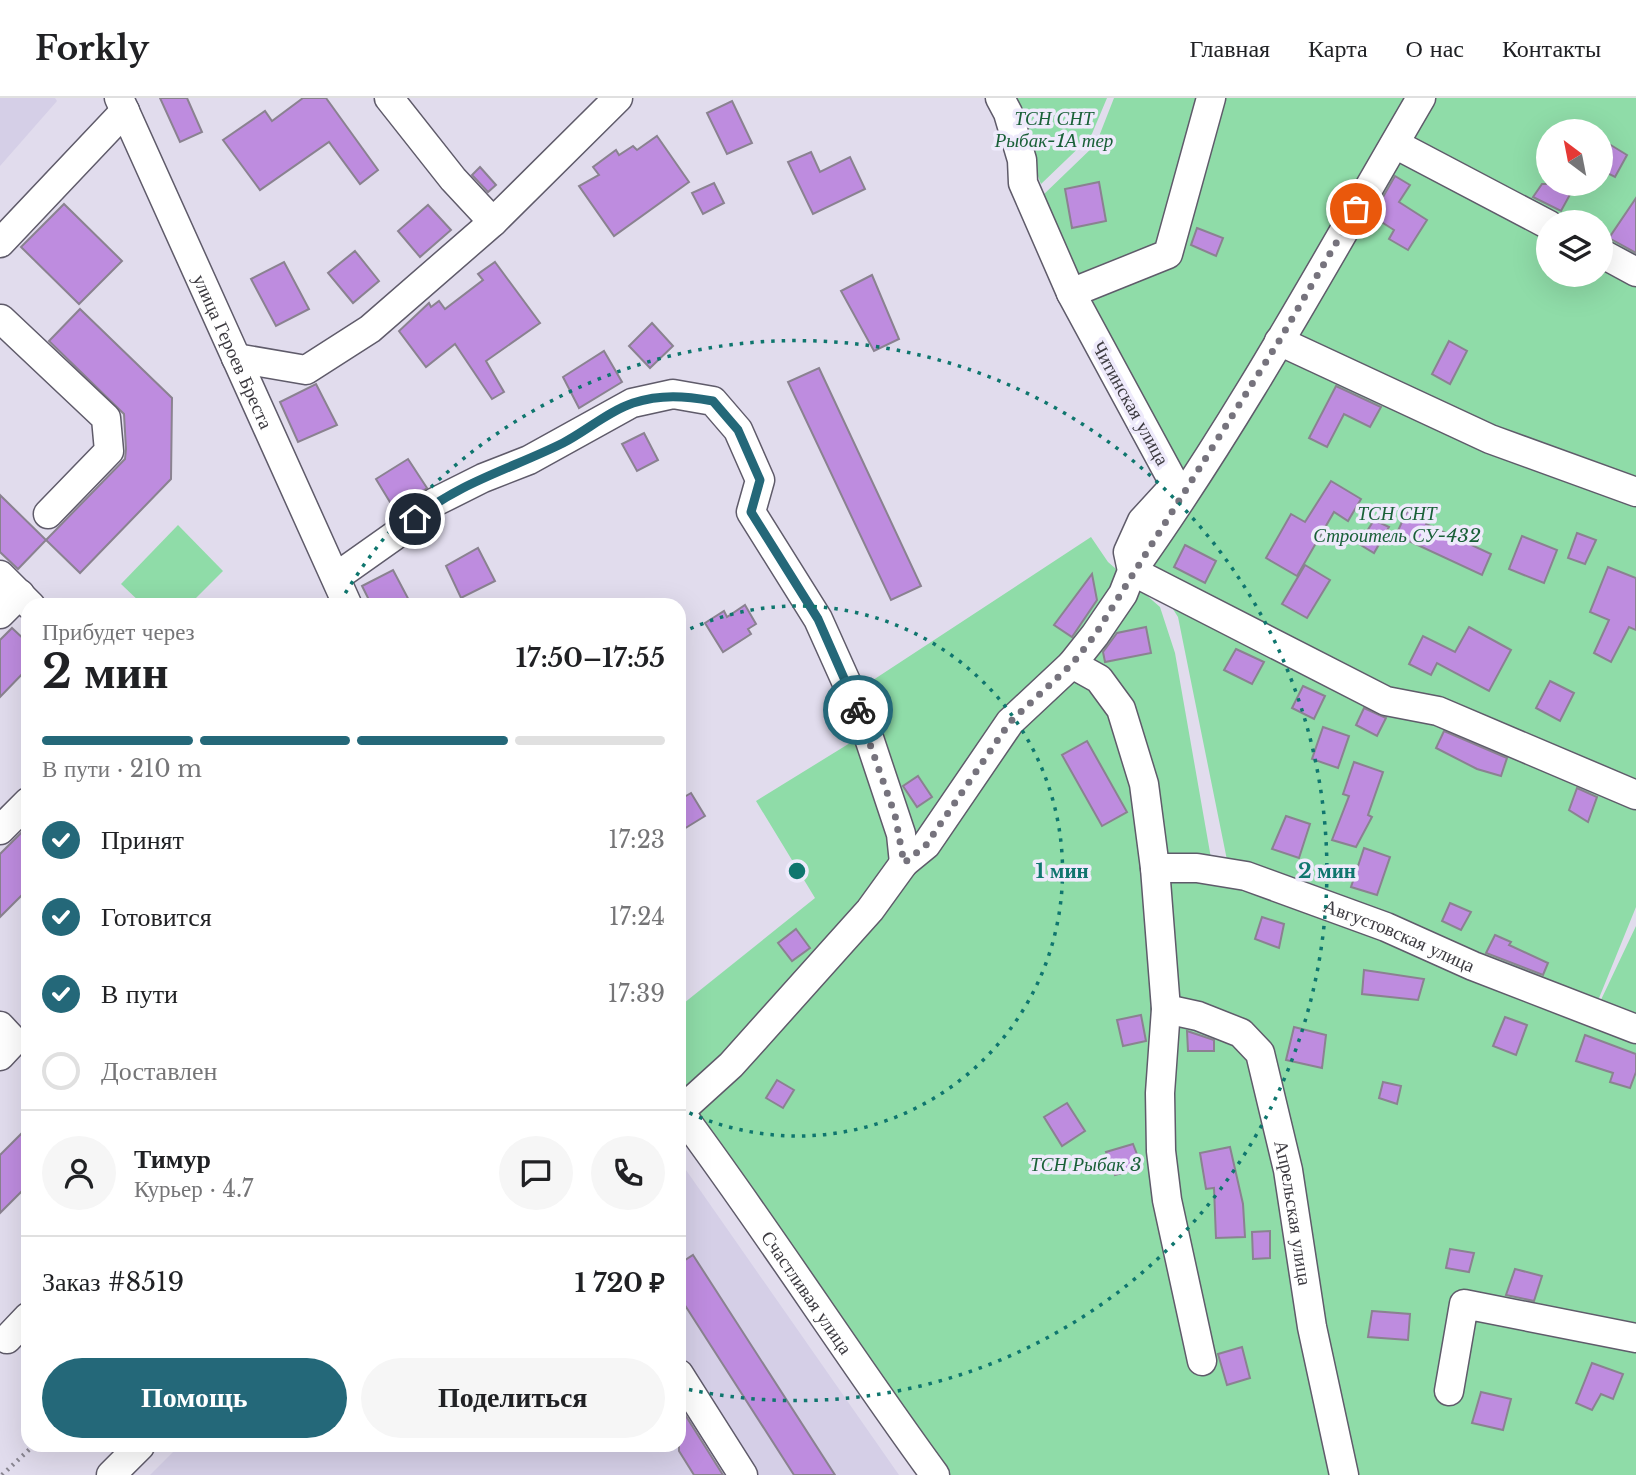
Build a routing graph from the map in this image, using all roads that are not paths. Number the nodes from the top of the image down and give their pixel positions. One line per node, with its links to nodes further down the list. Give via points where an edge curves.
1 (389, 98): 9 (street)
2 (618, 98): 9 (street)
3 (1000, 98): 13 (street, Читинская улица, via 1022,160 1023,183)
4 (1211, 98): 13 (street, via 1168,254)
5 (1421, 98): 7 (street)
6 (122, 105): 10 (street); 16 (street, улица Героев Бреста)
7 (1395, 144): 8 (street); 15 (street)
8 (1536, 218)
9 (493, 222): 16 (street, via 370,329 306,370)
10 (0, 243)
11 (1613, 260): 12 (street)
12 (1636, 272)
13 (1071, 293): 19 (street, Читинская улица, via 1175,485 1142,521 1128,552)
14 (0, 319): 18 (street, via 106,418 109,451)
15 (1279, 341): 17 (street, via 1490,439); 19 (street)
16 (236, 358): 21 (street, улица Героев Бреста)
17 (1636, 492)
18 (48, 514)
19 (1132, 571): 26 (street, Читинская улица, via 1123,594); 27 (street, via 1386,701 1438,711)
20 (0, 575): 22 (street)
21 (335, 577): 23 (street, улица Героев Бреста); 30 (street, via 435,502 529,460 632,403 673,394 713,401 738,430 760,480 751,512 818,619 862,718 901,834)
22 (24, 598)
23 (344, 598)
24 (21, 603): 25 (street)
25 (0, 614)
26 (1072, 664): 30 (street, Читинская улица, via 1010,722 926,845); 31 (street, via 1099,679 1121,709 1144,784)
27 (1636, 795)
28 (21, 809): 29 (street)
29 (0, 830)
30 (904, 863): 34 (street, Читинская улица, via 870,910 731,1065)
31 (1155, 868): 32 (street); 33 (street, Августовская улица, via 1246,876)
32 (1166, 1009): 39 (street, via 1161,1151); 46 (street, Апрельская улица, via 1241,1033 1260,1053 1288,1171 1312,1327)
33 (1636, 1029)
34 (686, 1104)
35 (686, 1120): 45 (street, Счастливая улица)
36 (21, 1324): 38 (street)
37 (1636, 1338): 41 (street, via 1464,1304)
38 (7, 1339)
39 (1202, 1361)
40 (686, 1385): 44 (street)
41 (1449, 1391)
42 (134, 1452): 43 (street)
43 (111, 1475)
44 (743, 1475)
45 (935, 1475)
46 (1344, 1475)

